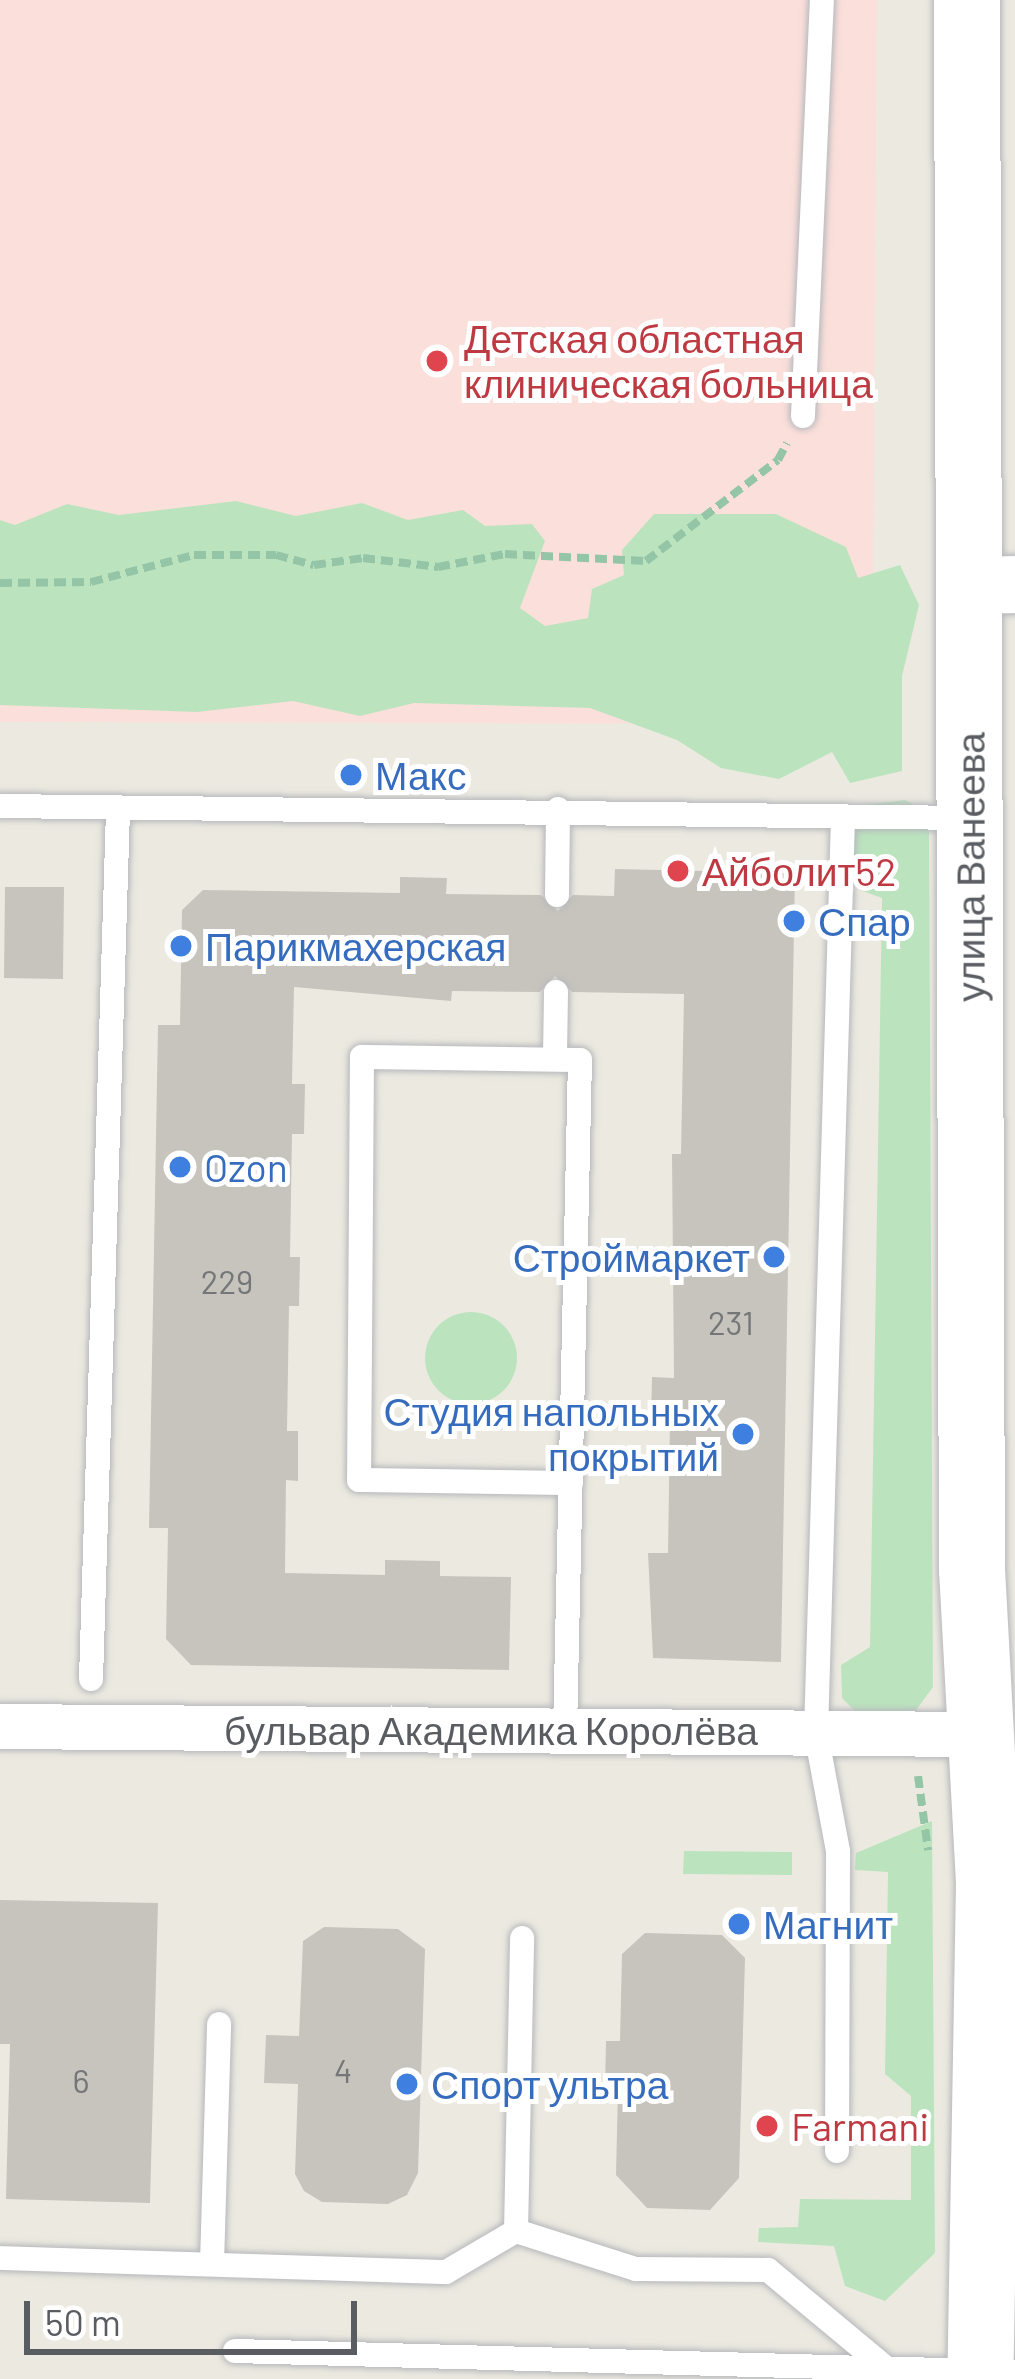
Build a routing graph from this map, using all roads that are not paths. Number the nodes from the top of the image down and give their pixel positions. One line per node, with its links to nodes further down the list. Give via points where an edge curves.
1 (823, 0): 3 (lane)
2 (967, 0): 4 (main road, улица Ванеева)
3 (803, 416)
4 (992, 585): 9 (main road, улица Ванеева)
5 (0, 806): 6 (lane)
6 (118, 809): 7 (lane); 14 (lane)
7 (558, 809): 8 (lane); 10 (lane)
8 (843, 816): 9 (lane); 17 (lane)
9 (970, 818): 18 (main road, улица Ванеева, via 972,1569)
10 (556, 895)
11 (556, 992): 12 (lane)
12 (555, 1055): 13 (lane, via 580,1060); 13 (lane, via 362,1057 359,1480)
13 (571, 1483): 16 (lane)
14 (91, 1679)
15 (0, 1726): 16 (street, бульвар Академика Королёва)
16 (566, 1731): 17 (street, бульвар Академика Королёва)
17 (816, 1733): 18 (street, бульвар Академика Королёва); 21 (lane, via 838,1851)
18 (998, 1737): 27 (main road, улица Ванеева, via 989,1883)
19 (522, 1938): 22 (lane)
20 (219, 2024): 24 (lane)
21 (837, 2151)
22 (516, 2230): 24 (lane, via 446,2272); 26 (lane, via 636,2269 768,2270)
23 (0, 2258): 24 (lane)
24 (212, 2264)
25 (235, 2351): 26 (lane)
26 (886, 2368): 27 (lane)
27 (992, 2374)

